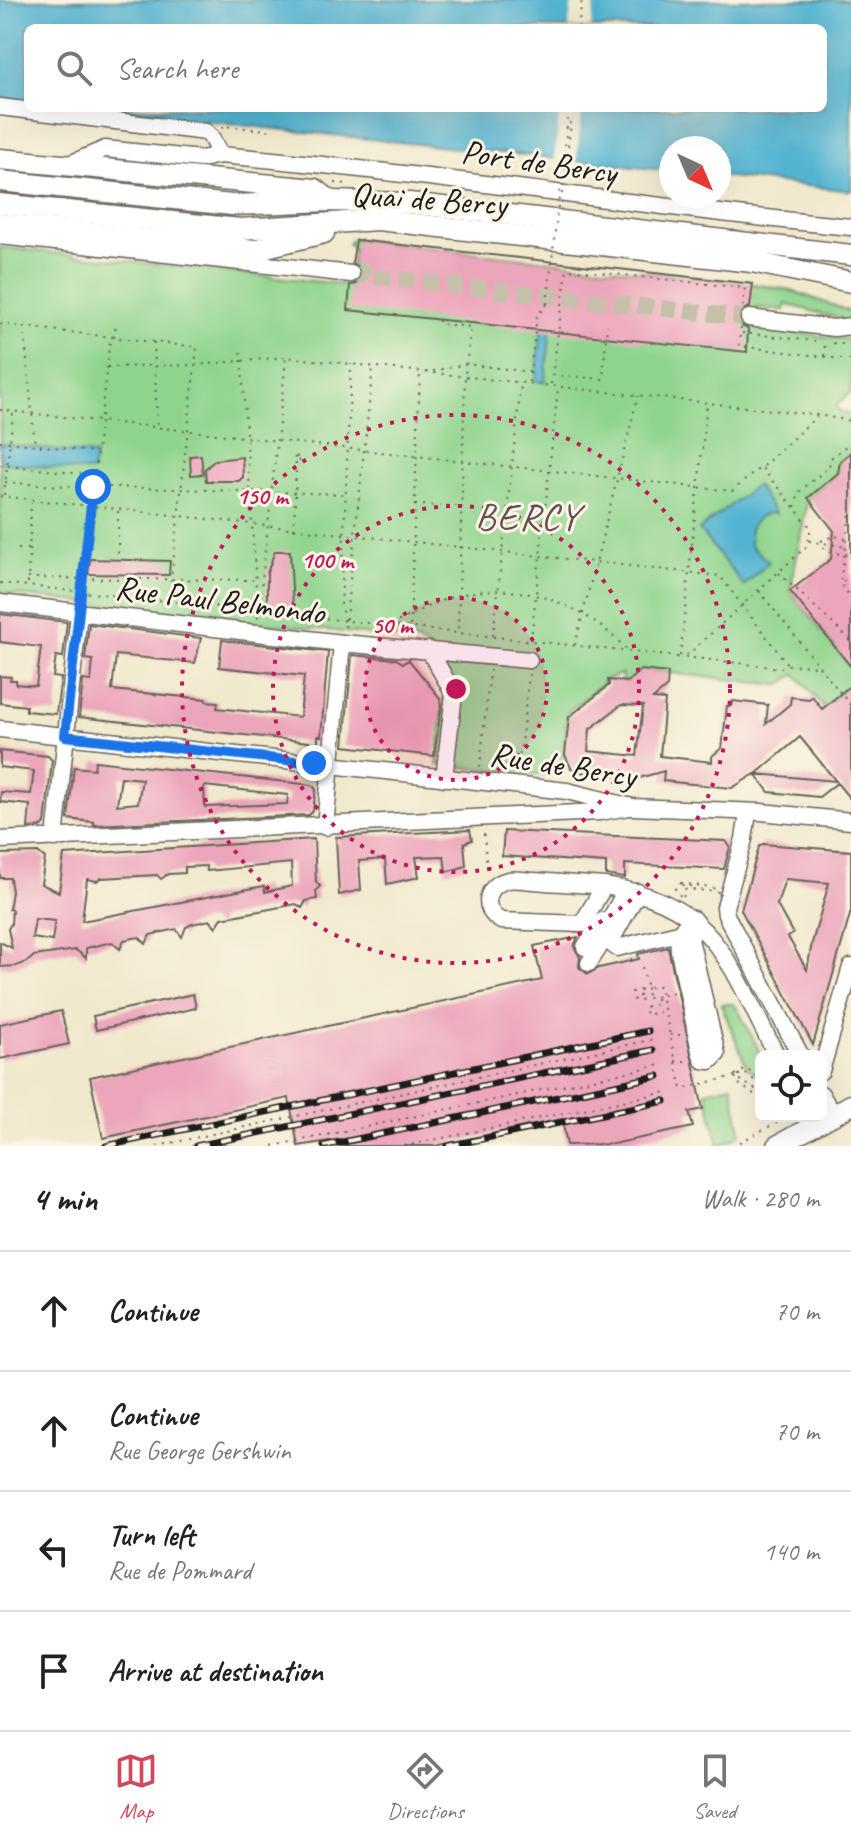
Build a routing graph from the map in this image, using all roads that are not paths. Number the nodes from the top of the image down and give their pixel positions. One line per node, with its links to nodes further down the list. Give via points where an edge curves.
1 (0, 107): 2 (street)
2 (24, 110)
3 (41, 112): 4 (street, via 206,132)
4 (220, 155): 6 (street, Port de Bercy, via 201,159 105,149); 12 (street, Port de Bercy)
5 (0, 159): 6 (main road)
6 (67, 165): 8 (main road, via 315,189)
7 (0, 181): 8 (main road, Quai de Bercy, via 218,205)
8 (330, 201): 14 (main road, Quai de Bercy, via 409,203)
9 (0, 204): 10 (main road, Quai de Bercy, via 240,229)
10 (378, 220): 11 (main road, via 254,250); 15 (main road, Quai de Bercy)
11 (0, 224)
12 (851, 227)
13 (0, 236): 16 (street)
14 (851, 255)
15 (779, 268): 17 (main road, Quai de Bercy); 18 (main road)
16 (351, 274)
17 (851, 282)
18 (851, 297)
19 (749, 318): 20 (street)
20 (851, 326)
21 (0, 603): 22 (street, Rue Paul Belmondo)
22 (79, 613): 23 (street, Rue Paul Belmondo); 27 (street)
23 (342, 643): 24 (street, Rue Paul Belmondo); 28 (street)
24 (429, 650): 25 (street, Rue Paul Belmondo); 29 (street, via 454,694)
25 (529, 660)
26 (0, 729): 27 (street, Rue de Bercy)
27 (65, 736): 28 (street, Rue de Bercy); 34 (street)
28 (330, 764): 29 (street, Rue de Bercy); 33 (street)
29 (444, 778): 30 (street, Rue de Bercy, via 590,795)
30 (632, 807): 31 (street, Rue de Bercy); 33 (street)
31 (748, 813): 32 (street, Rue de Bercy); 41 (street, via 726,915)
32 (851, 821)
33 (325, 827): 34 (street)
34 (55, 838): 35 (street)
35 (0, 840)
36 (623, 889): 36 (street, via 586,952 601,948); 36 (street, via 582,924 501,921 488,906 494,887 509,880); 37 (street, via 668,904); 38 (street, via 613,945)
37 (695, 921): 38 (street); 38 (street, via 690,939 717,1054 710,1061 703,1060 700,1051); 40 (street, via 720,948)
38 (678, 933)
39 (851, 967): 42 (street)
40 (774, 1050)
41 (798, 1050)
42 (827, 1050)
43 (811, 1122): 44 (main road)
44 (777, 1146)

